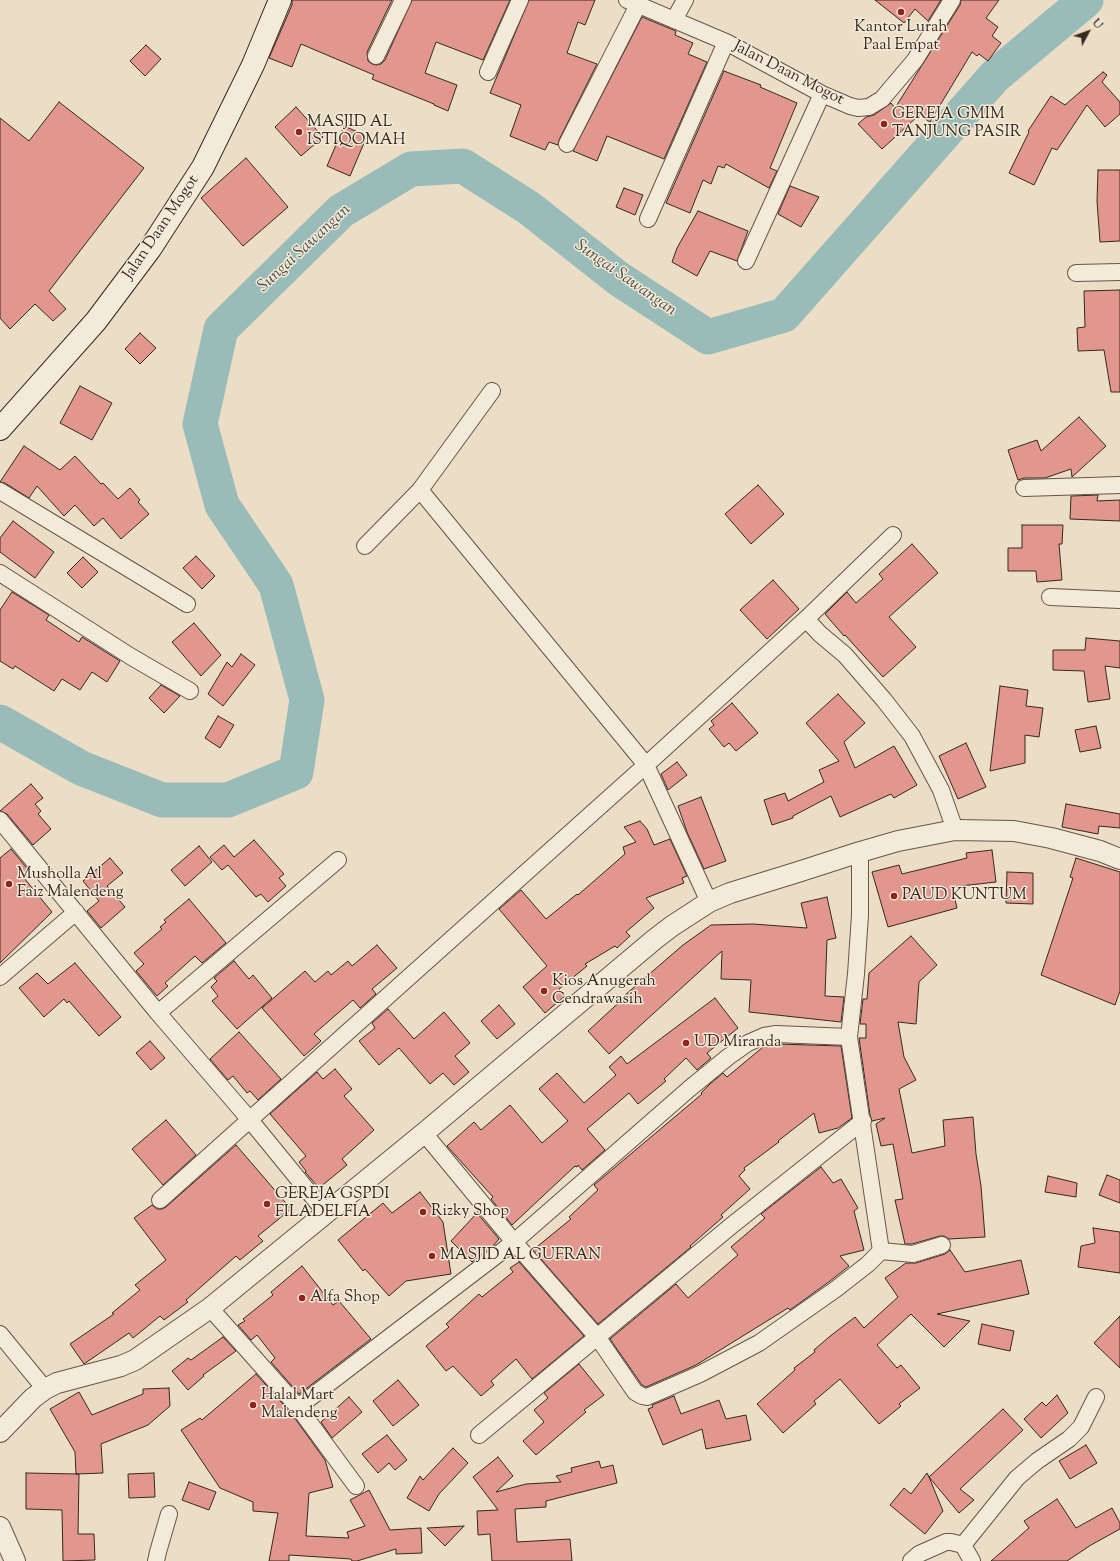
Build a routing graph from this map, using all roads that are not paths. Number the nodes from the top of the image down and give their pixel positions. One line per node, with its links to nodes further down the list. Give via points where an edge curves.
1 (280, 0): 18 (main road, Jalan Daan Mogot, via 253,64 199,174 150,249 96,321)
2 (403, 0): 9 (street)
3 (520, 0): 10 (street)
4 (685, 0): 7 (street)
5 (952, 0): 11 (street, Jalan Daan Mogot, via 915,60 882,99 869,108 858,108)
6 (632, 2): 7 (street, Jalan Daan Mogot); 12 (street)
7 (674, 20): 8 (street, Jalan Daan Mogot)
8 (726, 42): 11 (street, Jalan Daan Mogot); 13 (street)
9 (376, 56)
10 (488, 72)
11 (822, 94): 14 (street)
12 (568, 144)
13 (648, 219)
14 (746, 261)
15 (1120, 272): 16 (street)
16 (1076, 273)
17 (492, 391): 21 (street)
18 (0, 429)
19 (1120, 485): 20 (street)
20 (1024, 488)
21 (420, 490): 24 (street); 31 (street)
22 (0, 491): 28 (street)
23 (893, 535): 29 (street)
24 (365, 546)
25 (0, 573): 30 (street)
26 (1050, 597): 27 (street)
27 (1120, 600)
28 (187, 604)
29 (806, 619): 31 (street); 33 (street, via 845,655 912,736 940,790)
30 (190, 691)
31 (646, 765): 37 (street); 42 (street)
32 (0, 820): 38 (street)
33 (955, 830): 34 (street, via 898,841); 35 (street, via 1014,831 1051,838)
34 (860, 852): 37 (street); 41 (street, via 860,915)
35 (1120, 859)
36 (338, 860): 40 (street)
37 (708, 902): 44 (street, via 655,939)
38 (76, 912): 39 (street); 40 (street)
39 (0, 976)
40 (158, 1013): 42 (street)
41 (849, 1037): 43 (street); 47 (street, via 776,1034 748,1043 689,1088)
42 (250, 1120): 45 (street); 46 (street)
43 (863, 1122): 49 (street); 52 (street, via 731,1226)
44 (424, 1133): 46 (street); 47 (street)
45 (160, 1200)
46 (326, 1213): 50 (street)
47 (514, 1242): 52 (street); 55 (street)
48 (942, 1245): 49 (street, via 914,1254)
49 (881, 1251): 52 (street, via 836,1289 759,1343 700,1374 648,1397 635,1392)
50 (210, 1308): 53 (street, via 135,1360 56,1383); 55 (street)
51 (0, 1334): 53 (street)
52 (598, 1338): 57 (street)
53 (45, 1389): 56 (street)
54 (1096, 1397): 61 (street, via 1081,1427 1017,1478)
55 (298, 1408): 58 (street)
56 (0, 1432)
57 (479, 1435)
58 (356, 1486)
59 (169, 1514): 63 (street)
60 (0, 1527): 62 (street)
61 (963, 1545): 64 (street, via 946,1542 919,1554); 65 (street)
62 (15, 1561)
63 (156, 1561)
64 (911, 1561)
65 (972, 1561)

